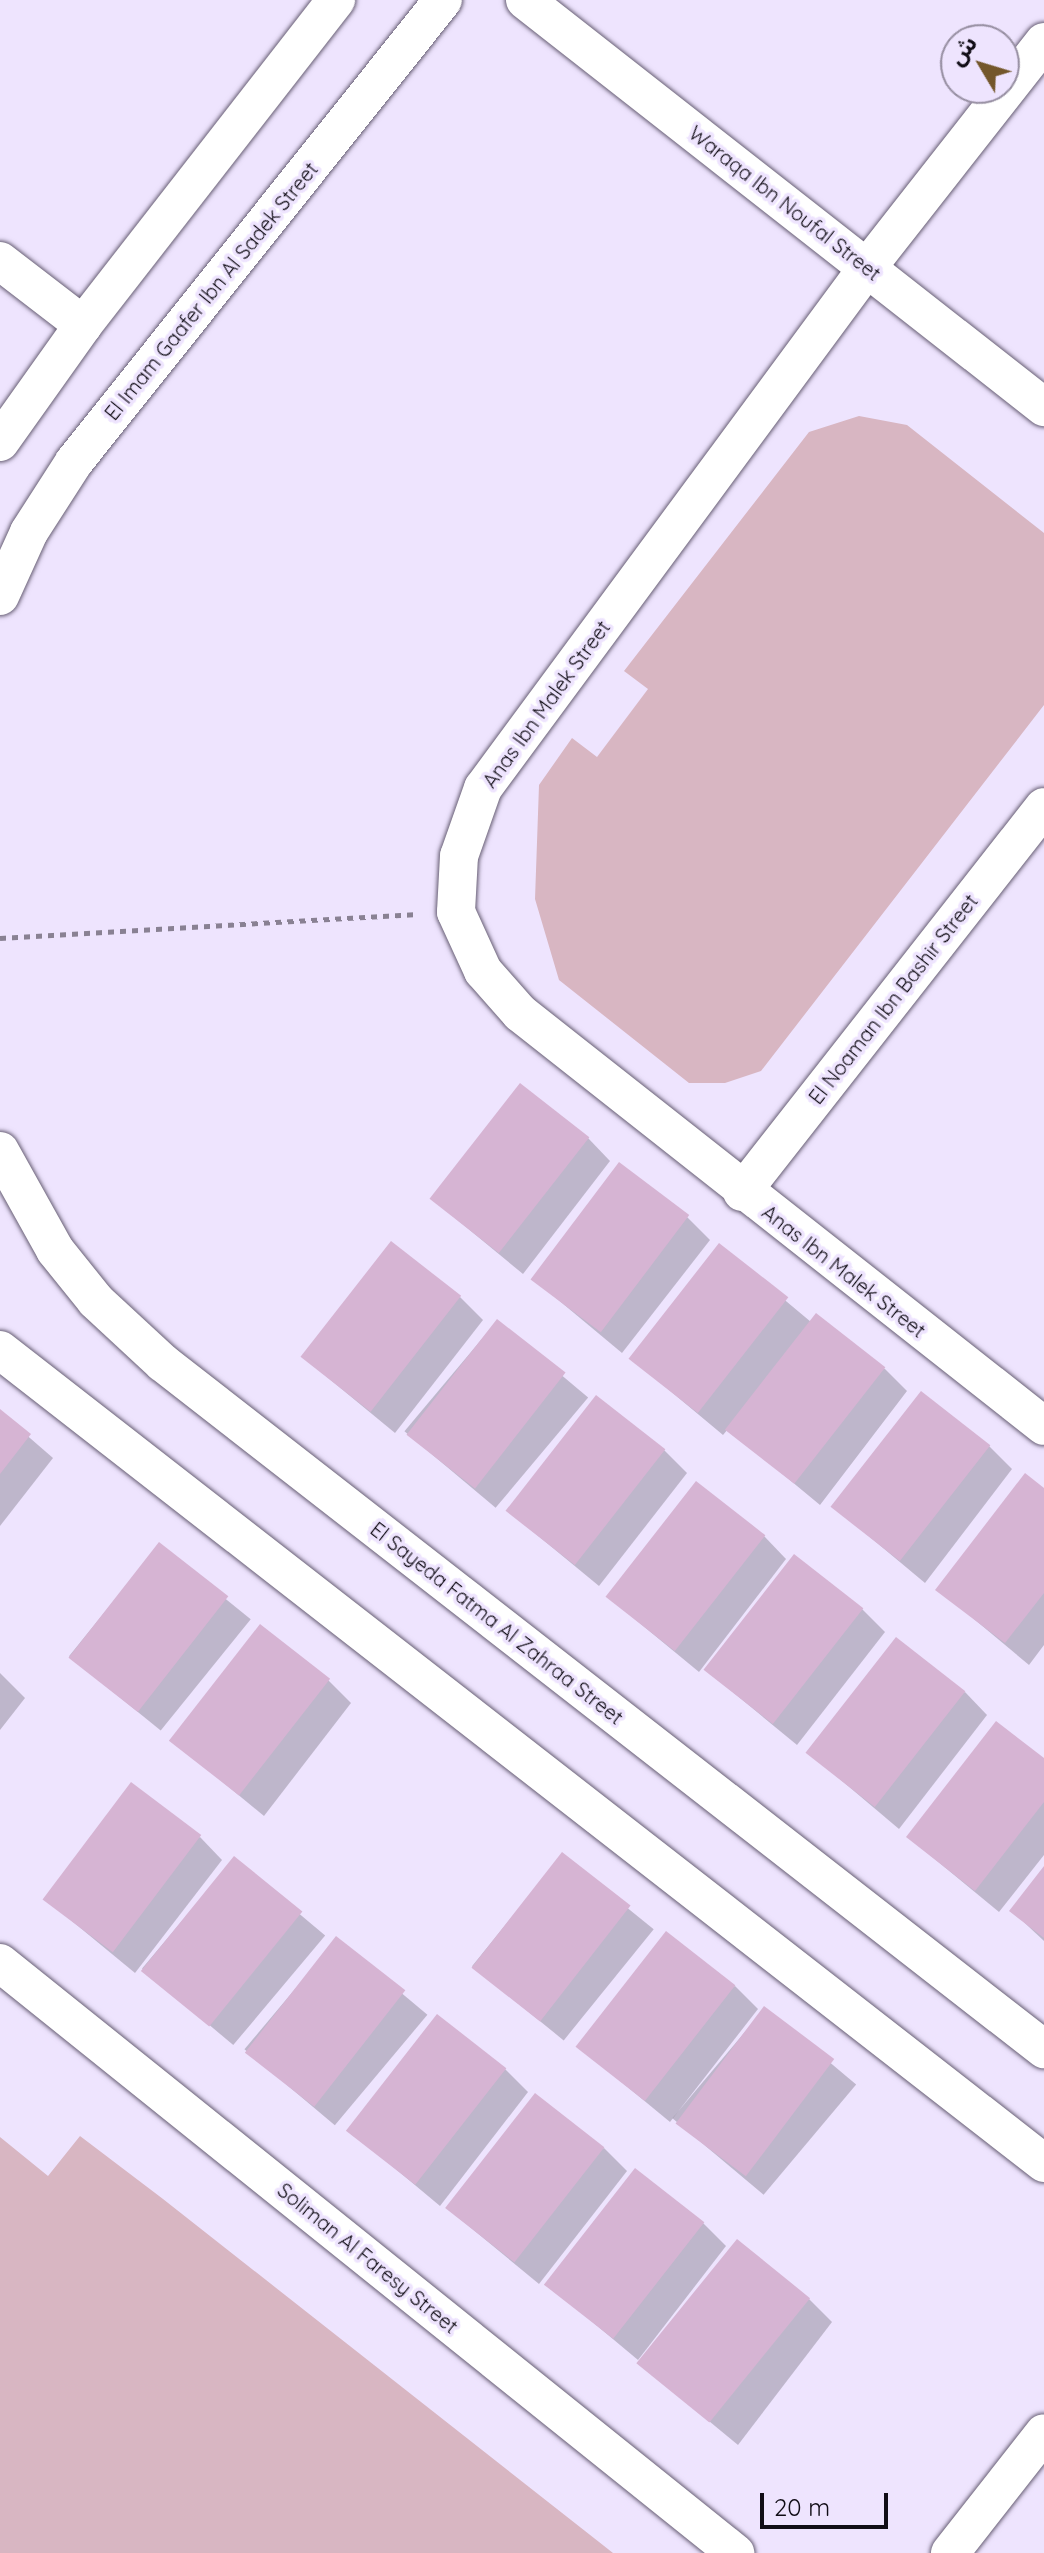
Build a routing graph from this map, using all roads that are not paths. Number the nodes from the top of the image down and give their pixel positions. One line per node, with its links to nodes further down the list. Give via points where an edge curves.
1 (336, 0): 7 (street)
2 (443, 0): 10 (street, El Imam Gaafer Ibn Al Sadek Street, via 74,462 29,532)
3 (525, 0): 6 (street, Waraqa Ibn Noufal Street)
4 (1044, 42): 6 (street, Anas Ibn Malek Street)
5 (0, 261): 7 (street)
6 (867, 268): 8 (street, Waraqa Ibn Noufal Street); 13 (street, Anas Ibn Malek Street, via 483,788 459,856 456,912 483,971 520,1013)
7 (83, 325): 9 (street)
8 (1044, 407)
9 (0, 442)
10 (0, 596)
11 (1044, 807): 13 (street, El Noaman Ibn Bashir Street)
12 (0, 1151): 17 (street, El Sayeda Fatma Al Zahraa Street, via 55,1250 96,1301 163,1363)
13 (742, 1192): 15 (street, Anas Ibn Malek Street)
14 (0, 1350): 18 (street)
15 (1044, 1426)
16 (0, 1963): 20 (street, Soliman Al Faresy Street)
17 (1044, 2049)
18 (1044, 2163)
19 (1044, 2433): 21 (street)
20 (735, 2553)
21 (950, 2553)

